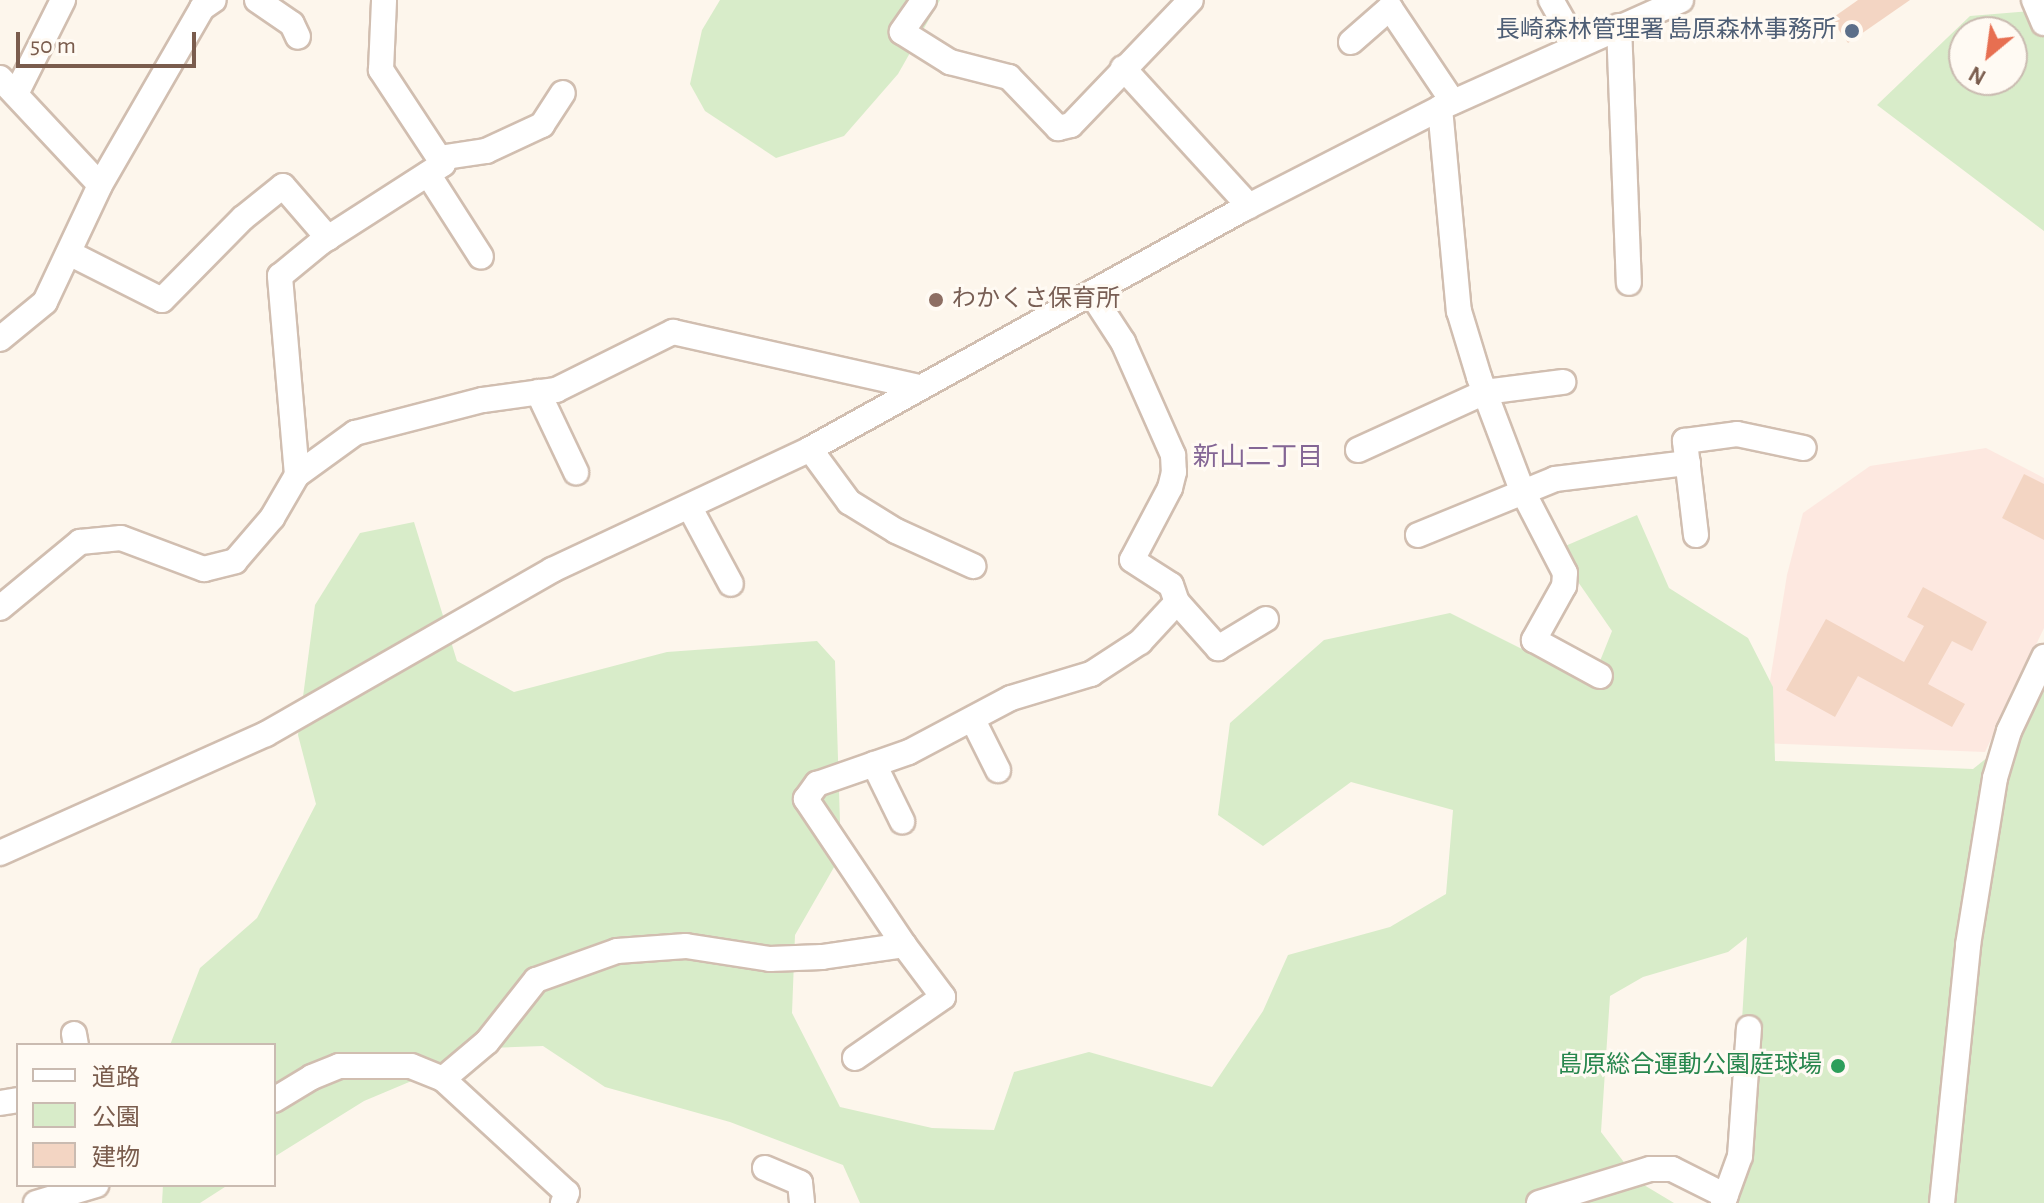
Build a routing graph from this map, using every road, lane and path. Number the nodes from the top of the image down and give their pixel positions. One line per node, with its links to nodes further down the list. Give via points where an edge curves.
1 (63, 0): 16 (street)
2 (214, 0): 20 (street, via 202,8)
3 (257, 0): 12 (street, via 292,24)
4 (384, 0): 19 (street, via 381,70)
5 (924, 0): 15 (street, via 902,32 950,62 1009,77 1058,128 1071,125)
6 (1191, 0): 15 (street)
7 (1551, 0): 14 (street)
8 (1681, 0): 11 (street)
9 (2034, 0): 10 (street)
10 (2044, 23)
11 (1619, 26): 14 (street); 25 (street)
12 (298, 37)
13 (1351, 42): 18 (street, via 1390,8)
14 (1576, 44): 18 (street)
15 (1123, 68): 21 (street)
16 (8, 86): 20 (street)
17 (563, 93): 19 (street, via 542,125 486,151)
18 (1447, 105): 21 (street); 31 (street, via 1459,311)
19 (434, 166): 22 (street); 24 (street)
20 (100, 185): 23 (street)
21 (1249, 206): 26 (street)
22 (328, 238): 23 (street, via 283,186 243,218 162,300); 37 (street, via 280,276)
23 (69, 253): 27 (street, via 45,302)
24 (481, 257)
25 (1629, 283)
26 (1091, 293): 29 (street); 44 (street, via 1123,342 1173,455 1170,488 1132,560 1171,585)
27 (0, 339)
28 (1563, 382): 31 (street)
29 (919, 387): 30 (street, via 673,332 556,390); 33 (street)
30 (538, 392): 36 (street); 37 (street, via 483,400 355,433)
31 (1485, 392): 34 (street); 38 (street)
32 (1804, 448): 35 (street, via 1737,434 1711,437 1685,441)
33 (810, 449): 39 (street); 42 (street, via 849,502 896,531)
34 (1358, 450)
35 (1688, 463): 38 (street, via 1555,479); 41 (street)
36 (576, 472)
37 (297, 475): 45 (street, via 272,518 235,561 204,569 121,538 80,542)
38 (1522, 490): 40 (street); 48 (street, via 1565,573 1564,586 1534,640)
39 (690, 508): 43 (street); 53 (street, via 552,570 266,734)
40 (1418, 535)
41 (1696, 535)
42 (973, 566)
43 (731, 584)
44 (1177, 602): 46 (street, via 1218,648); 49 (street, via 1140,642 1091,674 1011,698)
45 (0, 608)
46 (1266, 619)
47 (2044, 657): 66 (street, via 2009,731 1995,778 1968,945)
48 (1600, 676)
49 (973, 720): 50 (street); 51 (street)
50 (874, 764): 52 (street); 54 (street, via 817,784 806,799)
51 (998, 770)
52 (902, 821)
53 (0, 853)
54 (904, 945): 56 (street, via 943,997); 57 (street, via 770,959 686,946 617,951 536,980 487,1042)
55 (1749, 1028): 61 (street, via 1740,1156)
56 (855, 1058)
57 (443, 1079): 58 (street, via 411,1066 339,1066); 63 (street, via 567,1193)
58 (276, 1099)
59 (765, 1168): 64 (street, via 800,1183)
60 (89, 1187): 62 (street)
61 (1725, 1199): 65 (street, via 1672,1169 1650,1169)
62 (36, 1203)
63 (563, 1203)
64 (802, 1203)
65 (1539, 1203)
66 (1942, 1203)

